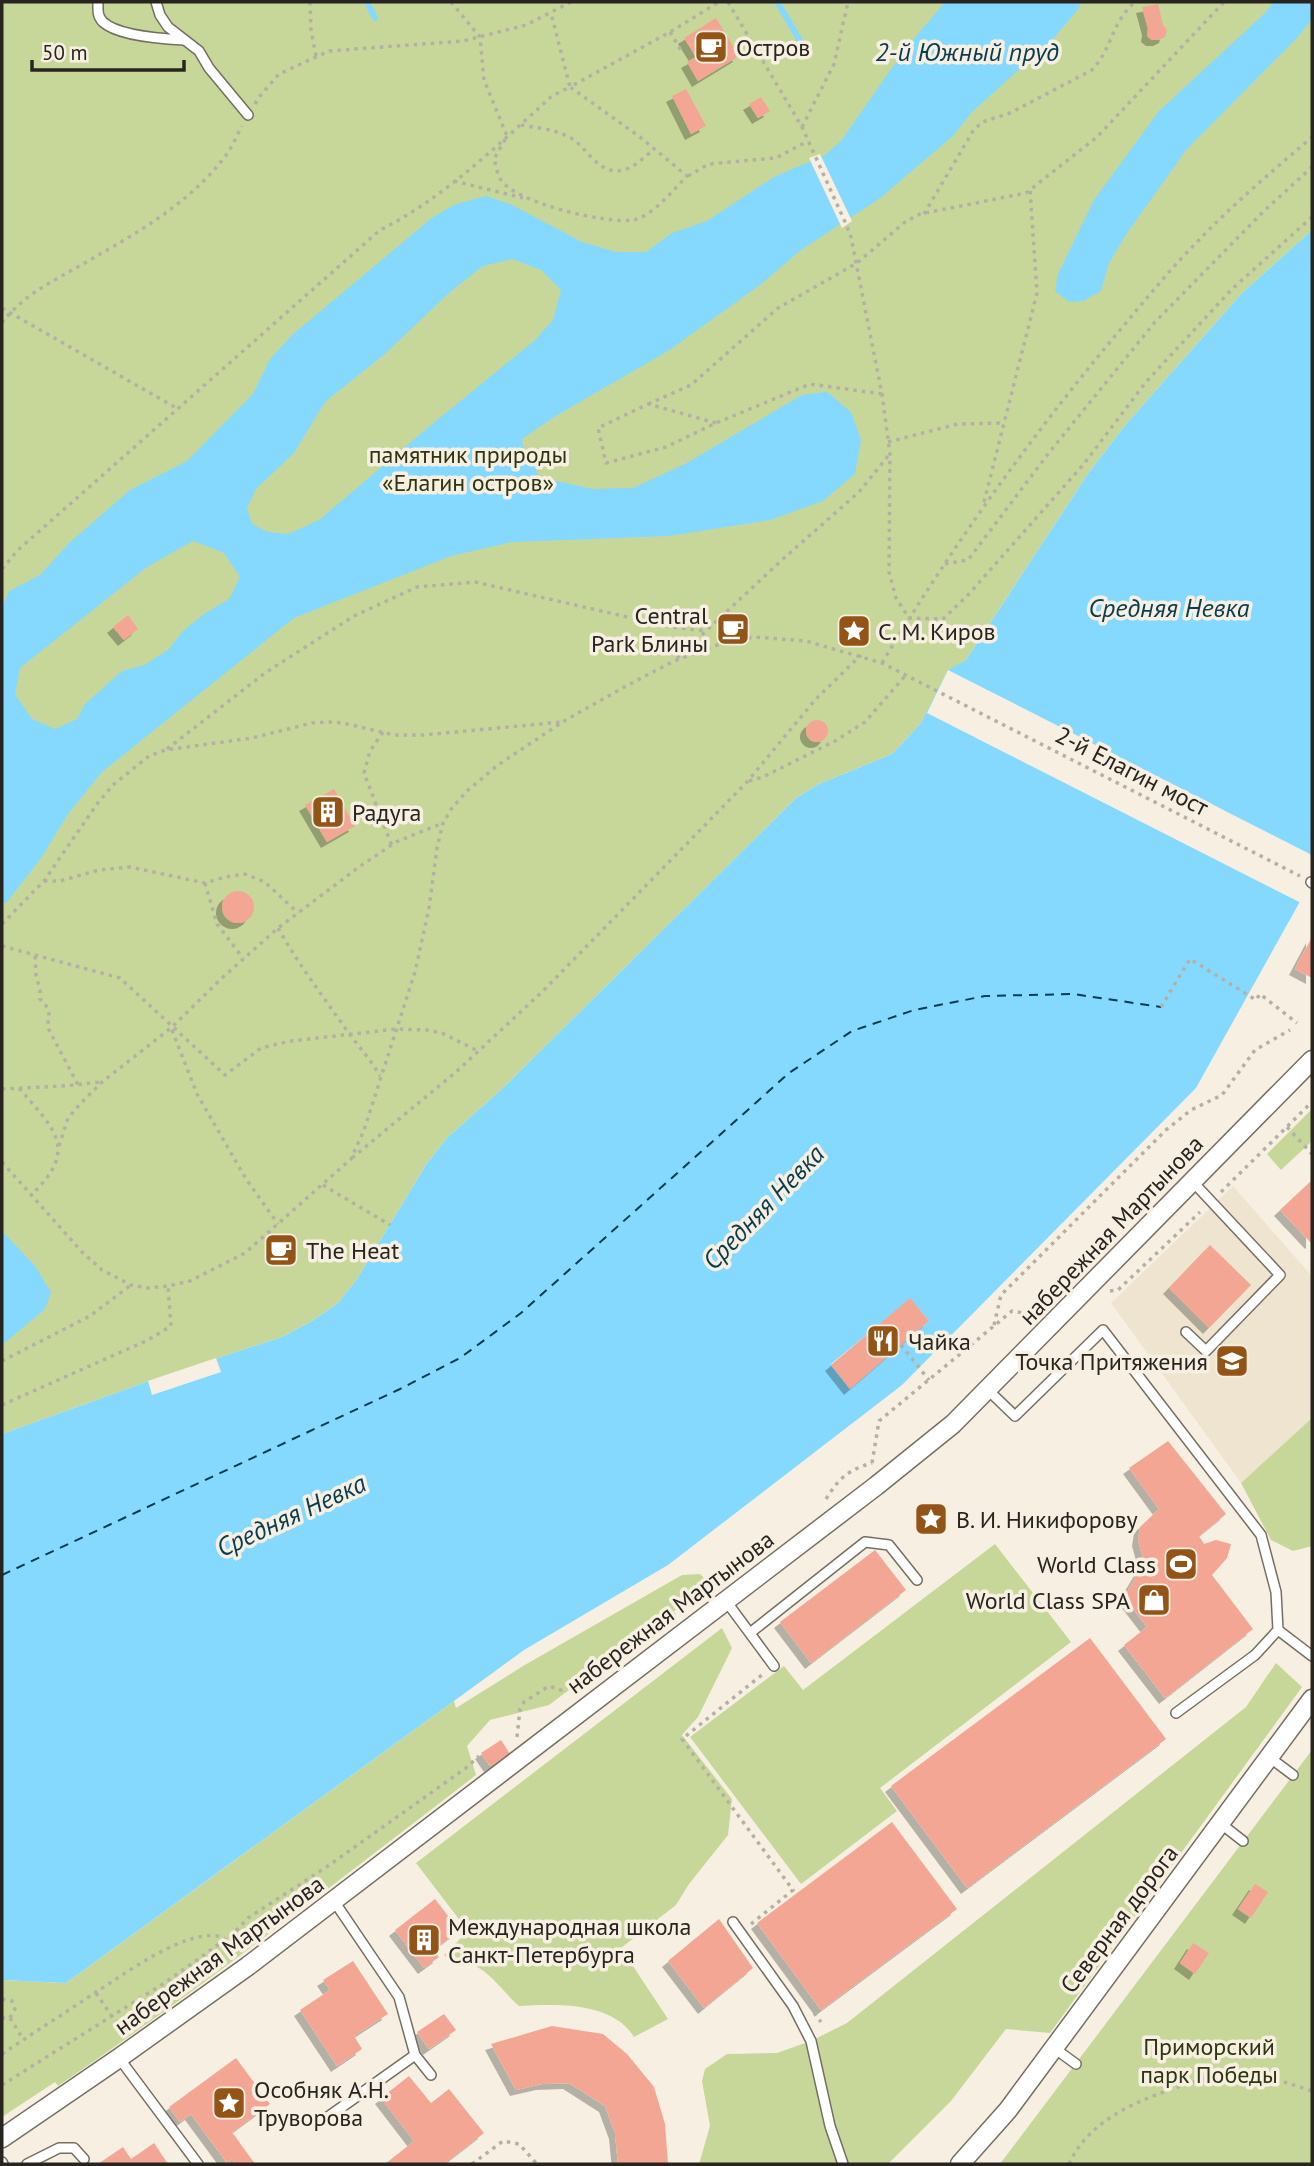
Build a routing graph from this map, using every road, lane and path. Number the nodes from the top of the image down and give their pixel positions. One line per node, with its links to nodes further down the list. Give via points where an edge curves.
1 (98, 2): 14 (lane, via 97,12 111,27)
2 (156, 2): 14 (lane, via 168,27)
3 (310, 2): 16 (path)
4 (451, 2): 13 (path)
5 (571, 2): 11 (path)
6 (719, 2): 12 (path)
7 (728, 2): 20 (path)
8 (848, 2): 20 (path, via 834,64)
9 (1135, 2): 30 (path, via 1118,21 1102,60 1092,70 972,131)
10 (1224, 2): 28 (path, via 1097,137)
11 (551, 13): 13 (path); 17 (path)
12 (670, 32): 15 (path); 17 (path)
13 (480, 37): 16 (path); 21 (path, via 484,80)
14 (186, 40): 18 (lane)
15 (682, 52)
16 (316, 56): 18 (path, via 279,75)
17 (570, 87): 19 (path); 24 (path)
18 (248, 115): 34 (path, via 227,154 171,210 29,295)
19 (520, 124): 21 (path); 24 (path, via 557,131 615,171 635,166)
20 (802, 127): 23 (path)
21 (507, 136): 27 (path); 29 (path, via 494,159 501,180)
22 (1312, 137): 43 (path, via 1208,231 1157,286 1074,385)
23 (808, 141): 26 (path, via 776,158 709,164); 32 (path, via 846,224)
24 (654, 149): 26 (path)
25 (1312, 167): 44 (path, via 1155,322 968,560)
26 (687, 176): 29 (path, via 661,204 635,220 596,218)
27 (454, 181): 29 (path); 38 (path, via 403,219 380,230)
28 (1030, 189): 30 (path); 40 (path, via 1037,293)
29 (525, 199)
30 (924, 214): 32 (path, via 905,222)
31 (1312, 217): 46 (path, via 1232,289 1146,382 1083,464 968,595 943,619)
32 (857, 262): 36 (path); 37 (path, via 778,308 691,385)
33 (2, 308): 34 (path)
34 (9, 314): 35 (path); 38 (path)
35 (2, 323)
36 (882, 394): 39 (path, via 810,384); 41 (path)
37 (649, 404): 39 (path); 39 (path, via 598,428 606,463 666,447)
38 (177, 410): 45 (path)
39 (716, 423)
40 (1004, 424): 41 (path, via 958,424); 43 (path)
41 (888, 442): 42 (path)
42 (890, 454): 46 (path, via 889,572 896,598); 47 (path, via 859,492)
43 (984, 505): 44 (path)
44 (945, 564): 46 (path)
45 (2, 569)
46 (909, 618): 50 (path)
47 (707, 631): 49 (path); 54 (path, via 671,627 475,582 417,587 354,616 265,673)
48 (861, 655): 49 (path, 2-й Елагин мост, via 806,641 754,637); 50 (path, 2-й Елагин мост); 55 (path, via 815,700)
49 (674, 661): 52 (path)
50 (882, 663): 51 (path, 2-й Елагин мост)
51 (906, 676): 55 (path, via 865,722); 59 (path, 2-й Елагин мост)
52 (564, 721): 53 (path, via 423,735); 56 (path, via 498,765 452,808)
53 (383, 733): 54 (path, via 344,723 312,723 252,738); 57 (path, via 370,751 365,773)
54 (165, 750): 58 (path, via 149,756 113,785)
55 (747, 782): 73 (path, via 543,991)
56 (443, 823): 57 (path); 70 (path, via 415,972)
57 (391, 846): 61 (path)
58 (44, 881): 60 (path, via 130,867); 62 (path)
59 (1312, 882)
60 (205, 883): 61 (path, via 245,874 265,882); 66 (path, via 217,925)
61 (298, 913): 63 (path)
62 (2, 924)
63 (278, 928): 66 (path); 72 (path)
64 (2, 946): 65 (path)
65 (36, 956): 69 (path, via 120,978); 77 (path, via 40,999 50,1016 47,1026)
66 (244, 959): 69 (path)
67 (1161, 1007): 68 (path, via 1190,959 1256,1000 1260,994)
68 (1297, 1023)
69 (171, 1028): 72 (path, via 225,1075 261,1048); 76 (path); 88 (path, via 197,1094)
70 (396, 1029): 72 (path); 73 (path, via 442,1033); 75 (path)
71 (1290, 1030): 93 (path, via 1255,1051 1222,1095 1191,1110 1166,1130 1027,1268 1001,1295)
72 (350, 1035): 75 (path)
73 (478, 1051): 83 (path)
74 (1312, 1060): 85 (street, набережная Мартынова)
75 (381, 1077): 83 (path)
76 (102, 1082): 77 (path); 81 (path, via 68,1118)
77 (78, 1085): 78 (path)
78 (19, 1088): 79 (path); 81 (path, via 54,1130)
79 (2, 1089)
80 (1287, 1127): 82 (path)
81 (58, 1146): 87 (path, via 47,1180)
82 (1312, 1154)
83 (351, 1159): 86 (path)
84 (2, 1161): 87 (path)
85 (1193, 1182): 94 (lane, via 1280,1275 1206,1352); 98 (street, набережная Мартынова)
86 (323, 1185): 88 (path); 89 (path)
87 (31, 1195): 90 (path, via 82,1252 102,1270)
88 (278, 1224): 91 (path, via 246,1253 190,1281)
89 (390, 1225)
90 (131, 1285): 91 (path); 96 (path, via 90,1316)
91 (168, 1286): 99 (path, via 171,1326)
92 (1012, 1311): 93 (path)
93 (994, 1325): 97 (path)
94 (1186, 1332)
95 (901, 1345): 97 (path)
96 (2, 1361)
97 (929, 1380): 100 (path, via 879,1420)
98 (988, 1390): 104 (street, набережная Мартынова, via 953,1424); 106 (lane, via 1015,1416 1103,1330 1261,1535 1276,1592)
99 (2, 1405)
100 (872, 1463): 101 (path); 102 (path, via 843,1476)
101 (870, 1475)
102 (823, 1505)
103 (917, 1580): 107 (lane, via 890,1545 865,1542)
104 (726, 1601): 107 (lane); 118 (street, набережная Мартынова)
105 (691, 1602): 112 (path, via 568,1687 549,1686 524,1702)
106 (1278, 1630): 108 (lane); 111 (lane, via 1255,1654)
107 (750, 1633): 109 (lane)
108 (1312, 1656)
109 (774, 1666): 120 (path, via 682,1739 793,1890 751,1923)
110 (1312, 1699): 114 (street, Северная дорога)
111 (1176, 1713)
112 (516, 1738)
113 (479, 1756): 121 (path)
114 (1269, 1757): 115 (lane); 116 (street, Северная дорога)
115 (1293, 1775)
116 (1220, 1823): 117 (lane); 132 (street, Северная дорога)
117 (1243, 1841)
118 (334, 1901): 122 (street, набережная Мартынова); 134 (lane, via 399,1997)
119 (733, 1922): 147 (lane, via 793,2006 811,2041)
120 (759, 1934)
121 (224, 1939): 122 (path); 123 (path, via 186,1941 162,1951); 126 (path)
122 (248, 1966): 135 (street, набережная Мартынова)
123 (96, 1993): 126 (path); 130 (path)
124 (2, 1999): 128 (path, via 14,2003)
125 (813, 2011): 129 (path)
126 (113, 2017): 131 (path); 138 (path)
127 (2, 2018): 128 (path)
128 (10, 2018): 130 (path)
129 (821, 2022)
130 (23, 2039): 133 (path)
131 (127, 2039)
132 (1054, 2049): 136 (lane); 148 (street, Северная дорога)
133 (2, 2054)
134 (415, 2055): 137 (lane); 140 (lane)
135 (120, 2058): 141 (street, набережная Мартынова); 144 (lane)
136 (1076, 2064)
137 (431, 2075)
138 (2, 2085)
139 (1312, 2091): 149 (path, via 1232,2071 1202,2080 1150,2096 1096,2127)
140 (318, 2124)
141 (2, 2138)
142 (84, 2159): 143 (lane, via 74,2148 59,2148)
143 (27, 2164)
144 (198, 2164)
145 (472, 2164): 146 (path, via 503,2141 519,2144)
146 (537, 2164)
147 (843, 2164)
148 (960, 2164)
149 (1069, 2164)

